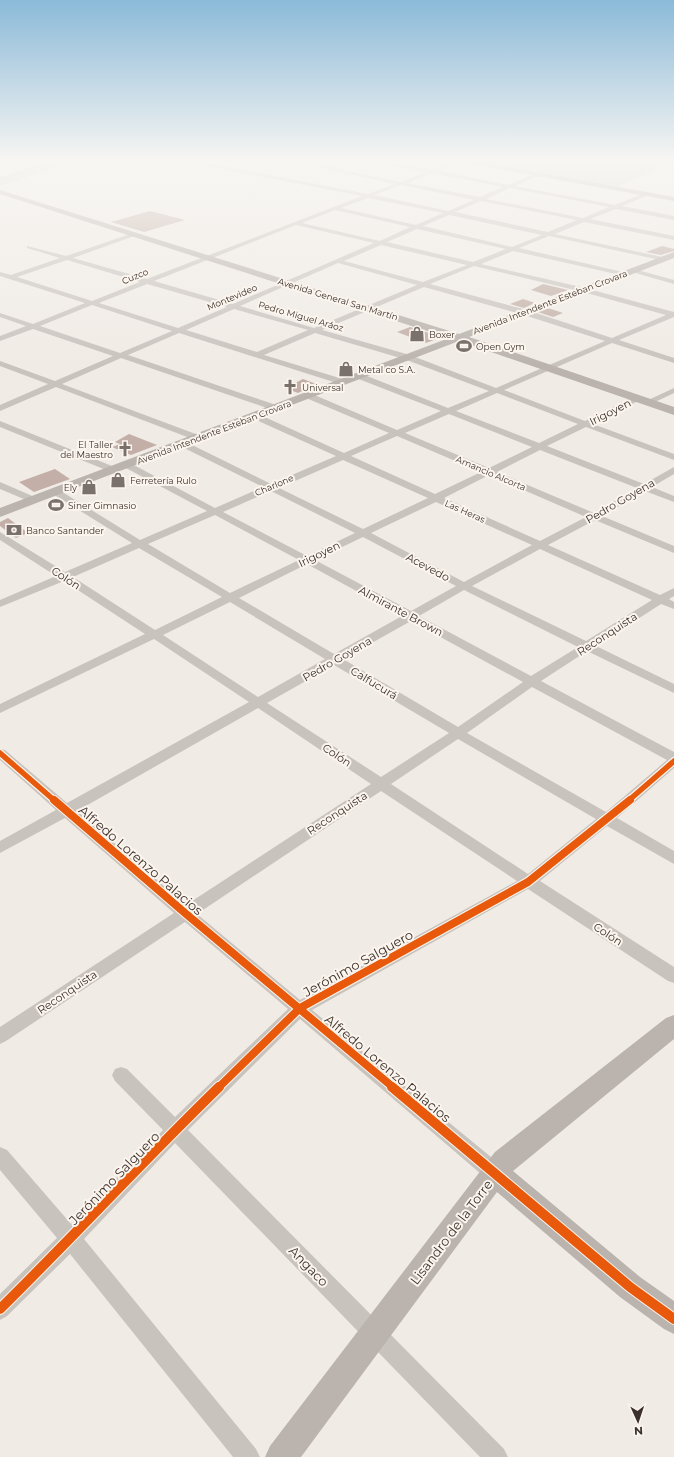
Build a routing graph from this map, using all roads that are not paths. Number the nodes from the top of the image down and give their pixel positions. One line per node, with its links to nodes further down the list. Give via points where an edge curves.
1 (122, 230): 9 (main road, Avenida General San Martín)
2 (278, 230): 15 (street, Cuzco)
3 (327, 230): 12 (street)
4 (409, 230): 12 (street, Montevideo)
5 (435, 230): 14 (street)
6 (532, 230): 10 (street)
7 (560, 230): 10 (street)
8 (634, 230): 11 (street)
9 (135, 234): 15 (main road, Avenida General San Martín); 17 (street)
10 (550, 234): 14 (street); 16 (street)
11 (674, 238)
12 (381, 242): 18 (street, Montevideo); 19 (street)
13 (29, 247): 17 (street, Pedro Miguel Aráoz)
14 (514, 249): 19 (street); 20 (street)
15 (208, 257): 23 (street, Cuzco); 26 (main road, Avenida General San Martín)
16 (670, 257): 20 (main road, Avenida Intendente Esteban Crovara)
17 (68, 258): 22 (street); 23 (street, Pedro Miguel Aráoz)
18 (337, 261): 26 (street, Montevideo); 27 (street)
19 (474, 264): 27 (street); 28 (street)
20 (630, 273): 25 (street); 28 (main road, Avenida Intendente Esteban Crovara)
21 (0, 274): 22 (street)
22 (12, 278): 24 (street); 29 (street)
23 (146, 281): 29 (street, Cuzco); 30 (street, Pedro Miguel Aráoz)
24 (0, 282)
25 (674, 282)
26 (286, 283): 30 (street, Montevideo); 31 (main road, Avenida General San Martín)
27 (424, 285): 31 (street); 32 (street)
28 (585, 290): 32 (main road, Avenida Intendente Esteban Crovara); 33 (street)
29 (92, 302): 35 (street, Cuzco); 36 (street)
30 (233, 306): 36 (street, Montevideo); 37 (street, Pedro Miguel Aráoz)
31 (366, 308): 37 (street); 38 (main road, Avenida General San Martín)
32 (524, 312): 38 (main road, Avenida Intendente Esteban Crovara); 40 (street)
33 (673, 314): 40 (street, Charlone)
34 (0, 315): 35 (street)
35 (32, 326): 39 (street, Cuzco); 42 (street)
36 (178, 330): 41 (street); 42 (street, Montevideo)
37 (316, 330): 41 (street); 43 (street, Pedro Miguel Aráoz)
38 (458, 337): 43 (main road, Avenida Intendente Esteban Crovara); 46 (main road, Avenida General San Martín)
39 (0, 339)
40 (609, 341): 44 (street); 46 (street, Charlone)
41 (257, 354): 48 (street)
42 (119, 356): 49 (street, Montevideo); 56 (street)
43 (407, 357): 47 (main road, Avenida Intendente Esteban Crovara); 50 (street, Pedro Miguel Aráoz)
44 (674, 361)
45 (0, 363): 49 (street)
46 (548, 367): 50 (street, Charlone); 53 (main road, Avenida General San Martín)
47 (359, 376): 48 (main road, Avenida Intendente Esteban Crovara); 57 (street)
48 (343, 382): 52 (main road, Avenida Intendente Esteban Crovara)
49 (55, 384): 55 (street, Montevideo); 63 (street)
50 (495, 390): 57 (street, Charlone); 61 (street, Pedro Miguel Aráoz)
51 (674, 390): 54 (street)
52 (309, 396): 56 (main road, Avenida Intendente Esteban Crovara); 62 (street, Amancio Alcorta)
53 (637, 398): 54 (main road, Avenida General San Martín); 61 (street, Irigoyen)
54 (648, 402): 58 (main road, Avenida General San Martín)
55 (0, 408)
56 (276, 408): 59 (main road, Avenida Intendente Esteban Crovara)
57 (448, 410): 62 (street, Charlone); 65 (street)
58 (674, 411)
59 (255, 416): 63 (main road, Avenida Intendente Esteban Crovara); 66 (street, Las Heras)
60 (0, 424): 69 (street)
61 (586, 424): 65 (street, Irigoyen); 67 (street, Pedro Miguel Aráoz)
62 (398, 433): 66 (street, Charlone); 71 (street, Amancio Alcorta)
63 (198, 438): 64 (main road, Avenida Intendente Esteban Crovara)
64 (183, 444): 68 (main road, Avenida Intendente Esteban Crovara); 73 (street, Acevedo)
65 (539, 447): 71 (street, Irigoyen); 74 (street)
66 (343, 455): 73 (street, Charlone); 76 (street, Las Heras)
67 (674, 456)
68 (127, 465): 69 (main road, Avenida Intendente Esteban Crovara); 79 (street, Almirante Brown)
69 (114, 470): 75 (main road, Avenida Intendente Esteban Crovara)
70 (674, 470): 74 (street, Pedro Goyena)
71 (489, 472): 76 (street, Irigoyen); 81 (street, Amancio Alcorta)
72 (0, 485): 78 (street)
73 (270, 487): 79 (street, Charlone); 82 (street, Acevedo)
74 (644, 488): 77 (street); 81 (street, Pedro Goyena)
75 (56, 492): 78 (main road, Avenida Intendente Esteban Crovara); 84 (street, Calfucurá)
76 (436, 498): 82 (street, Irigoyen); 85 (street, Las Heras)
77 (674, 499)
78 (34, 500): 80 (main road, Avenida Intendente Esteban Crovara)
79 (214, 510): 84 (street, Charlone); 87 (street, Almirante Brown)
80 (0, 513)
81 (595, 516): 85 (street, Pedro Goyena); 86 (street, Amancio Alcorta)
82 (363, 533): 87 (street, Irigoyen); 89 (street, Acevedo)
83 (0, 535): 88 (street, Colón)
84 (140, 544): 88 (street, Charlone); 91 (street, Calfucurá)
85 (540, 545): 89 (street, Pedro Goyena); 92 (street, Las Heras)
86 (674, 550)
87 (307, 560): 91 (street, Irigoyen); 95 (street, Almirante Brown)
88 (65, 576): 93 (street, Charlone); 96 (street, Colón)
89 (464, 586): 95 (street, Pedro Goyena); 97 (street, Acevedo)
90 (674, 591): 92 (street, Reconquista)
91 (231, 598): 96 (street, Irigoyen); 98 (street, Calfucurá)
92 (661, 600): 94 (street, Las Heras); 97 (street, Reconquista)
93 (0, 604)
94 (674, 606)
95 (410, 616): 98 (street, Pedro Goyena); 99 (street, Almirante Brown)
96 (155, 635): 101 (street, Colón); 102 (street, Irigoyen)
97 (588, 646): 99 (street, Reconquista); 100 (street, Acevedo)
98 (336, 660): 101 (street, Pedro Goyena); 103 (street, Calfucurá)
99 (532, 681): 103 (street, Reconquista); 105 (street, Almirante Brown)
100 (674, 689)
101 (258, 702): 107 (street, Colón); 108 (street, Pedro Goyena)
102 (0, 709)
103 (458, 733): 107 (street, Reconquista); 109 (street, Calfucurá)
104 (0, 753): 108 (street, Alfredo Lorenzo Palacios)
105 (674, 758)
106 (674, 761): 109 (street, Jerónimo Salguero)
107 (381, 784): 112 (street, Colón); 113 (street, Reconquista)
108 (67, 811): 110 (street, Pedro Goyena); 113 (street, Alfredo Lorenzo Palacios)
109 (606, 818): 111 (street, Calfucurá); 112 (street, Jerónimo Salguero)
110 (0, 848)
111 (674, 858)
112 (528, 882): 114 (street, Colón); 115 (street, Jerónimo Salguero)
113 (185, 913): 115 (street, Alfredo Lorenzo Palacios); 117 (street, Reconquista)
114 (674, 976)
115 (300, 1008): 119 (street, Jerónimo Salguero); 121 (street, Alfredo Lorenzo Palacios)
116 (674, 1025): 121 (main road, Lisandro de la Torre, via 513,1153)
117 (0, 1036)
118 (121, 1075): 119 (street, Angaco)
119 (175, 1130): 122 (street, Jerónimo Salguero); 125 (street, Angaco)
120 (0, 1156): 122 (street)
121 (495, 1173): 124 (main road, Alfredo Lorenzo Palacios, via 630,1287); 125 (main road, Lisandro de la Torre)
122 (71, 1239): 123 (street, Jerónimo Salguero); 126 (street)
123 (0, 1310)
124 (674, 1319)
125 (374, 1333): 127 (main road, Lisandro de la Torre); 128 (street, Angaco)
126 (248, 1457)
127 (281, 1457)
128 (496, 1457)

